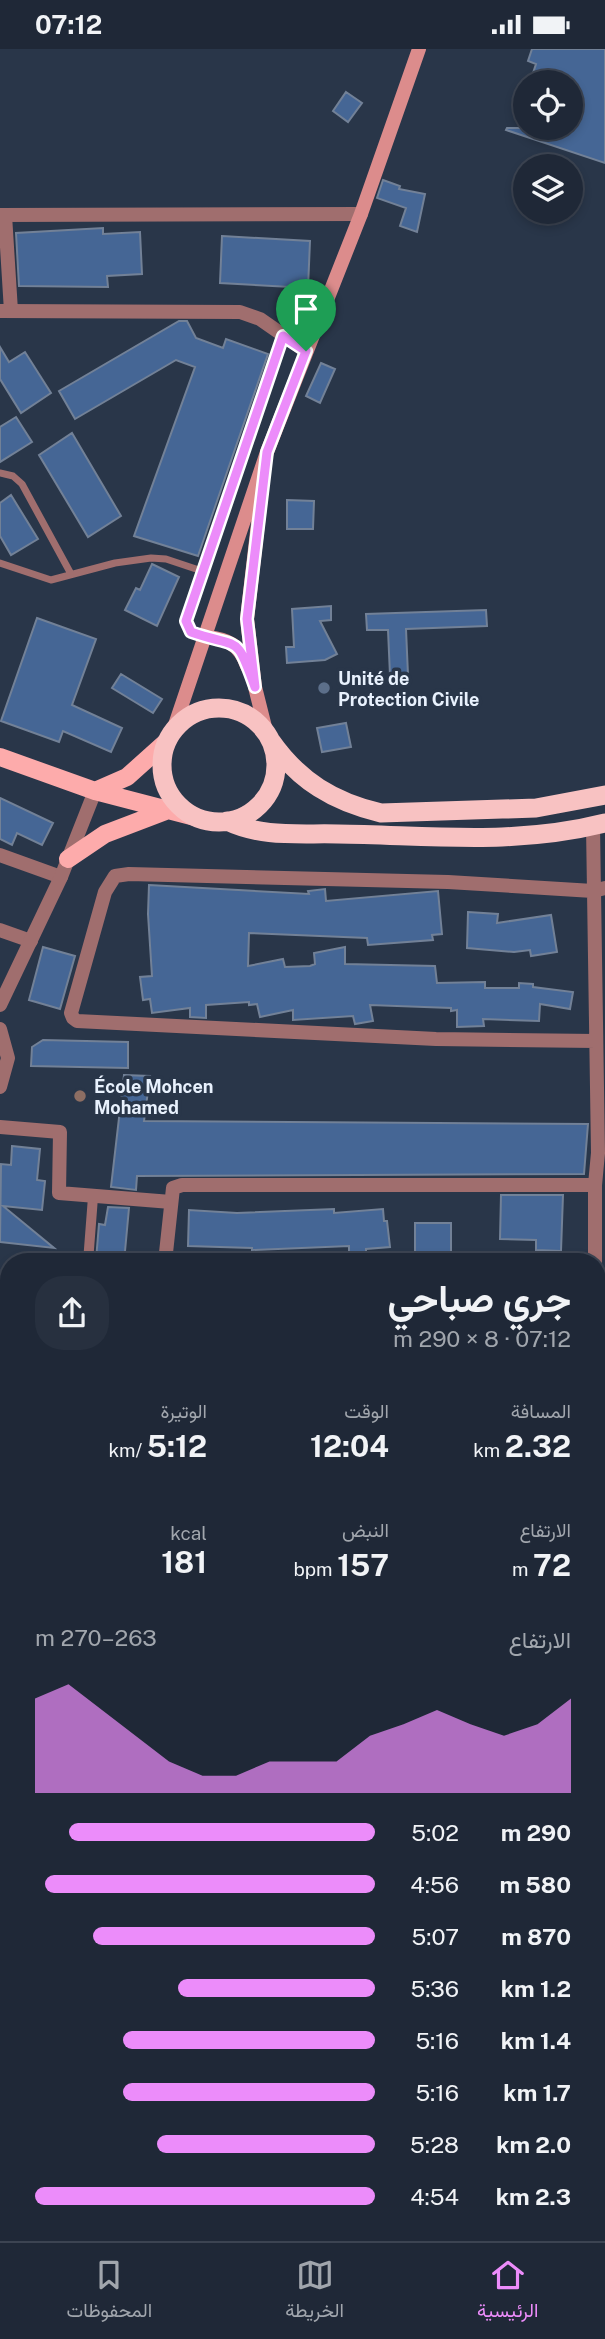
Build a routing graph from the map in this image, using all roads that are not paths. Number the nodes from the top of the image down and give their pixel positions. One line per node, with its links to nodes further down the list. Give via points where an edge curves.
1 (419, 49): 2 (main road)
2 (361, 214): 3 (street); 6 (main road)
3 (2, 215): 4 (street)
4 (5, 311): 5 (street, via 240,311)
5 (283, 336): 6 (street); 10 (lane)
6 (306, 351): 7 (main road)
7 (267, 452): 12 (main road); 13 (main road, via 247,619)
8 (0, 473): 11 (lane, via 22,484)
9 (0, 563): 11 (lane, via 51,580)
10 (205, 572): 11 (lane, via 151,558); 12 (lane, via 186,621 191,632)
11 (71, 574)
12 (206, 638): 13 (main road, via 225,640 239,649); 14 (main road)
13 (255, 687): 15 (main road)
14 (170, 736): 15 (highway, via 188,716 222,707 248,716); 17 (main road, via 127,777); 20 (highway, via 162,760 163,778 169,794)
15 (269, 738): 18 (highway, via 315,787 358,808 381,813 537,808); 21 (highway, via 275,771 272,785 254,809)
16 (0, 757): 17 (main road)
17 (95, 791): 19 (main road); 24 (street)
18 (605, 795)
19 (168, 810): 20 (main road); 24 (main road, via 105,834)
20 (195, 817): 21 (highway)
21 (227, 821): 22 (highway, via 268,833 459,840)
22 (599, 824): 26 (street)
23 (0, 855): 25 (street)
24 (68, 859): 25 (street)
25 (61, 877): 28 (street)
26 (599, 889): 30 (street); 32 (street, via 115,876 105,892 71,1013 77,1021 436,1039)
27 (0, 930): 28 (street)
28 (32, 941): 29 (street)
29 (0, 1005)
30 (600, 1015): 32 (street)
31 (0, 1029): 33 (street, via 8,1058)
32 (596, 1041): 35 (street)
33 (0, 1087)
34 (0, 1127): 37 (street, via 60,1132 58,1192)
35 (602, 1152): 36 (street)
36 (595, 1185): 38 (street, via 182,1185 173,1188); 41 (street)
37 (93, 1197): 38 (street); 39 (street)
38 (171, 1202): 40 (street)
39 (89, 1253)
40 (166, 1253)
41 (595, 1253)

